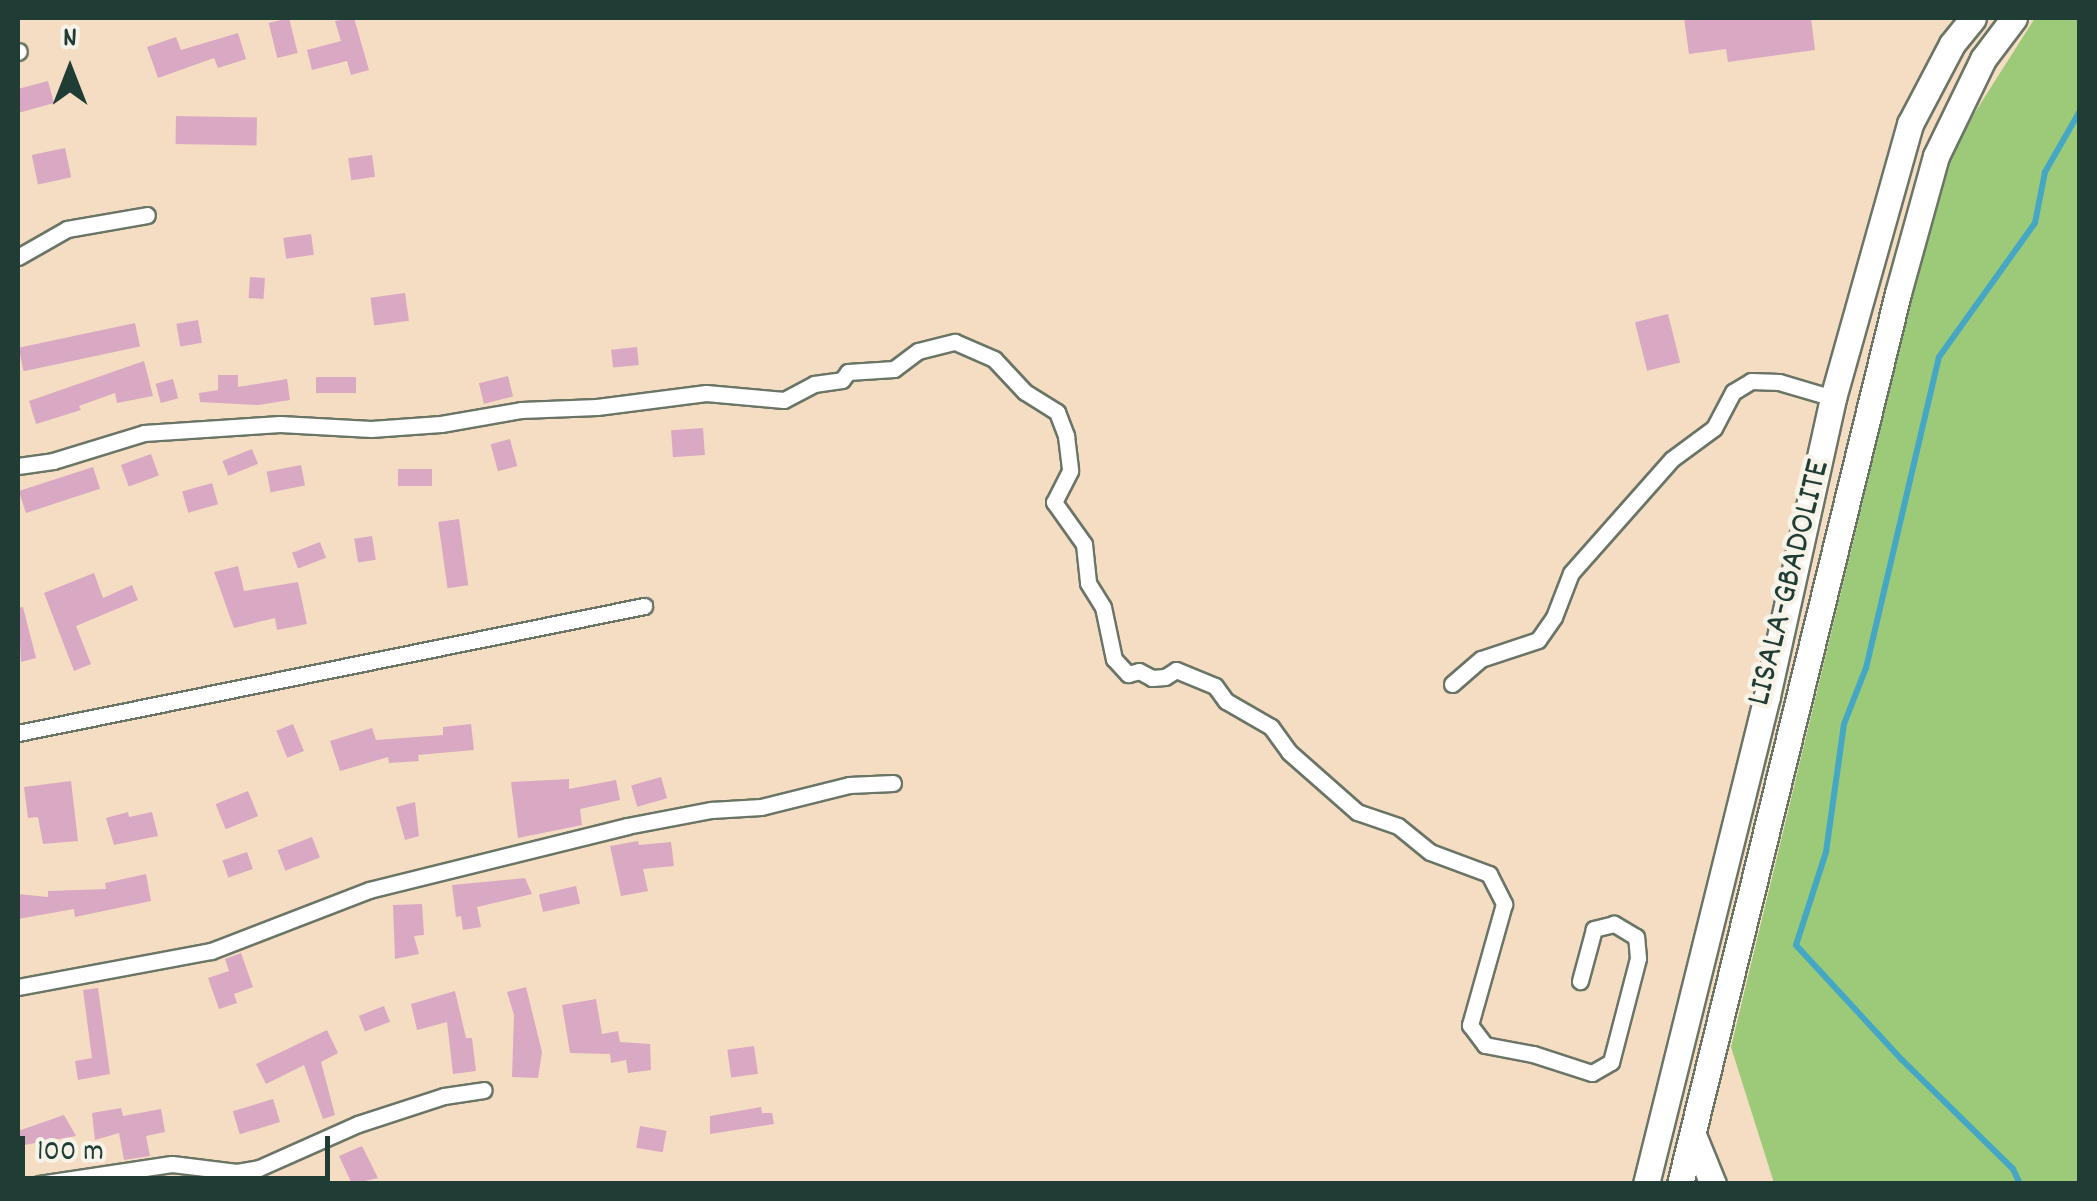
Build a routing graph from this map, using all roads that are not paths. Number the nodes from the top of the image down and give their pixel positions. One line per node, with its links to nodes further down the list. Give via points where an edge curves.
1 (1973, 18): 5 (main road, LISALA-GBADOLITE, via 1910,124)
2 (2014, 18): 14 (main road, LISALA-GBADOLITE, via 1984,60 1936,156)
3 (147, 215): 4 (street, via 68,229)
4 (18, 257)
5 (1833, 398): 8 (street, via 1779,382 1751,381 1734,392 1714,428 1672,459 1571,573 1538,640 1481,659); 16 (main road, LISALA-GBADOLITE)
6 (18, 466): 11 (street, via 144,433 280,424 371,429 706,393 784,400 848,372 894,370 918,350 956,342 994,360 1057,412 1070,471 1054,502 1084,544 1088,584 1103,607 1114,658 1128,674 1165,677 1176,670 1215,686 1226,701 1271,728 1357,812 1398,826 1430,852 1490,874 1504,904 1470,1026 1485,1045 1592,1073 1611,1062 1638,958 1636,937 1614,924 1594,929)
7 (644, 606): 9 (street)
8 (1452, 684)
9 (18, 732)
10 (894, 783): 12 (street, via 627,826 369,890 212,952)
11 (1580, 980)
12 (18, 987)
13 (484, 1090): 15 (street, via 358,1124 258,1168 236,1172 172,1164)
14 (1693, 1135): 17 (main road, LISALA-GBADOLITE); 18 (main road)
15 (40, 1184)
16 (1646, 1184)
17 (1680, 1184)
18 (1713, 1184)

